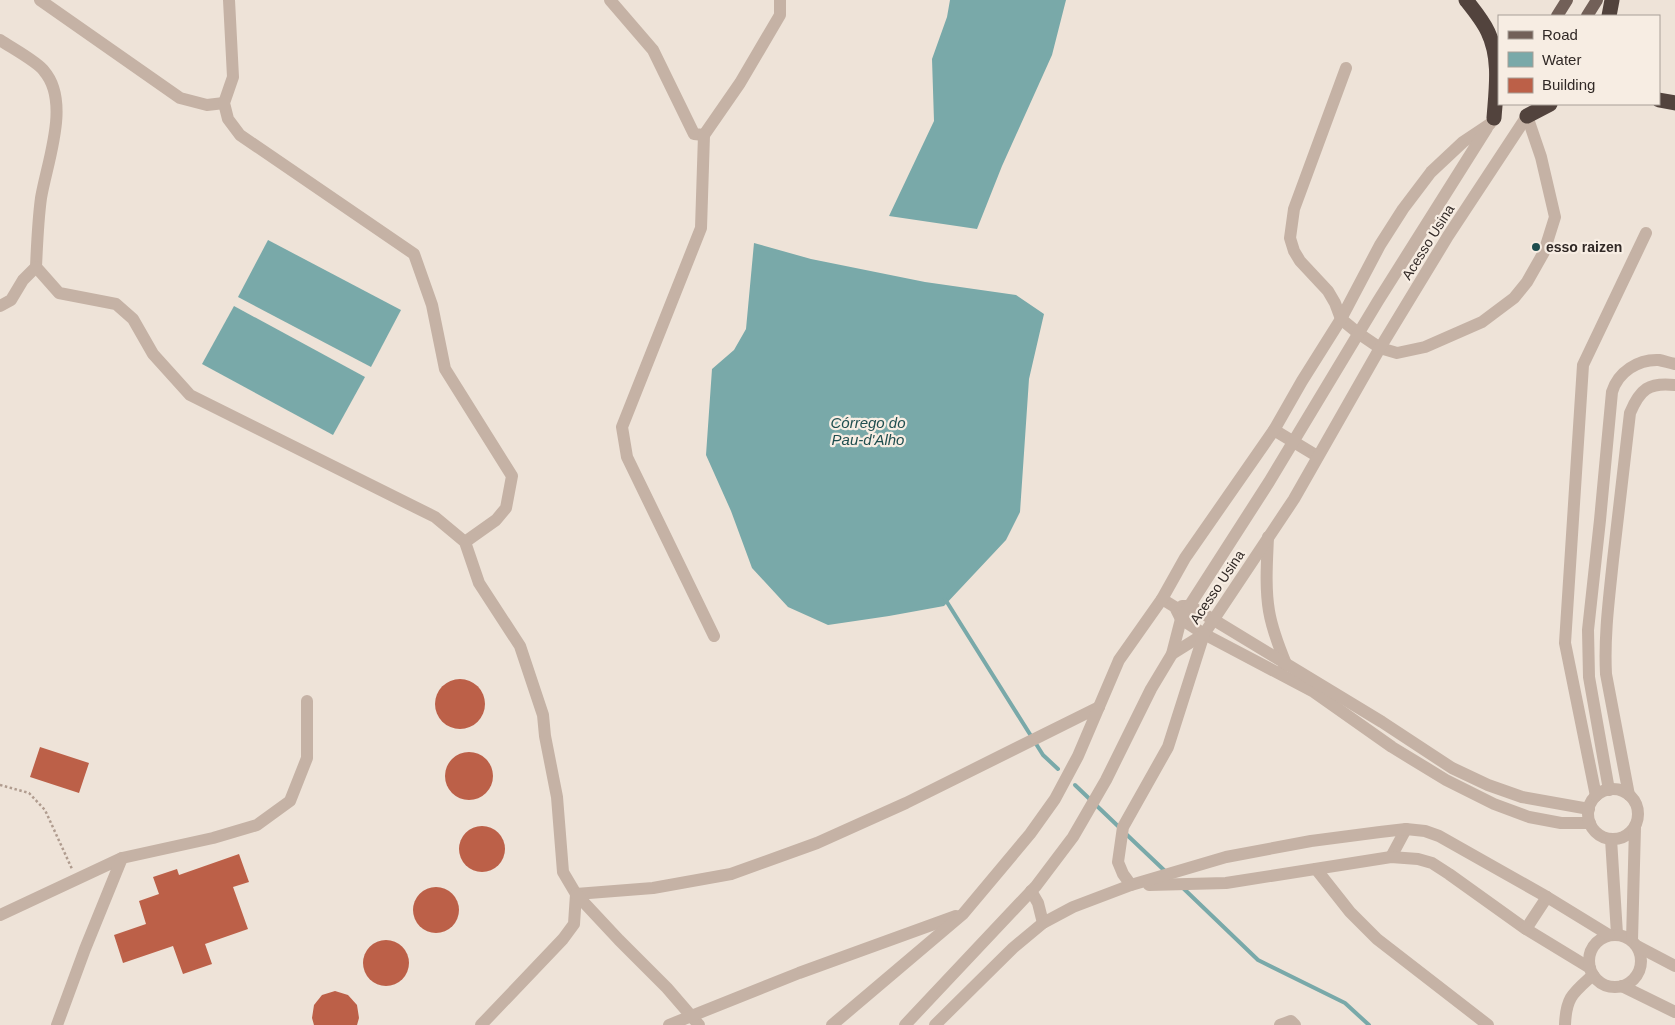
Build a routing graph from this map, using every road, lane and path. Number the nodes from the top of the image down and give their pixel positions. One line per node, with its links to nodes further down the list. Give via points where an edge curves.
1 (40, 0): 16 (street, via 180,98 207,105)
2 (229, 0): 16 (street, via 233,77)
3 (610, 0): 21 (street, via 653,50 694,134)
4 (780, 0): 21 (street, via 780,15 740,83)
5 (1466, 0): 20 (highway, via 1483,23 1493,46 1497,76)
6 (1567, 0): 9 (main road)
7 (1597, 0): 10 (main road)
8 (1612, 0): 11 (highway)
9 (1558, 15)
10 (1588, 15)
11 (1609, 15)
12 (0, 40): 23 (street, via 44,70 53,88 57,118 41,198)
13 (1346, 68): 25 (street, via 1294,209 1290,238 1300,261 1335,302)
14 (1660, 100): 15 (highway)
15 (1675, 102)
16 (224, 103): 34 (street, via 228,119 240,135 414,254 432,305 445,370 512,476 506,508 496,520)
17 (1502, 105): 20 (main road, Acesso Usina)
18 (1547, 105): 19 (highway)
19 (1530, 110): 27 (street, Acesso Usina); 27 (street, via 1555,217 1544,252 1527,282 1514,298 1482,322 1450,337 1397,353)
20 (1492, 121): 25 (street, via 1449,154 1403,209); 26 (street, Acesso Usina)
21 (704, 135): 41 (street, via 702,228 622,427 627,457)
22 (1646, 233): 49 (street, via 1583,365 1565,643)
23 (36, 267): 24 (street, via 23,280 11,300); 34 (street, via 59,293 116,304 133,319 153,354 190,395 435,517)
24 (0, 306)
25 (1341, 319): 26 (street); 30 (street)
26 (1358, 333): 27 (street); 31 (street, Acesso Usina)
27 (1380, 348): 32 (street, Acesso Usina)
28 (1675, 364): 47 (street, via 1659,360 1632,366 1615,382 1612,392 1588,638 1589,676)
29 (1675, 385): 48 (street, via 1650,386 1636,398 1630,413 1617,522 1605,656)
30 (1274, 430): 31 (street); 35 (street, via 1185,558)
31 (1293, 441): 32 (street); 36 (street, Acesso Usina)
32 (1317, 456): 33 (street, Acesso Usina)
33 (1268, 537): 39 (street, Acesso Usina); 43 (street, via 1267,587)
34 (466, 542): 62 (street, via 479,583 520,646 544,715 557,796 563,872)
35 (1162, 599): 37 (street); 45 (street, via 1118,660)
36 (1190, 606): 37 (street); 38 (street, Acesso Usina); 39 (street)
37 (1175, 607): 38 (street)
38 (1181, 620): 40 (street); 42 (street, Acesso Usina)
39 (1214, 620): 40 (street, Acesso Usina); 43 (street)
40 (1204, 634): 42 (street, Acesso Usina); 43 (street); 60 (street, via 1168,747 1124,827 1118,862)
41 (714, 636)
42 (1172, 654): 61 (street, via 1073,837)
43 (1283, 669): 50 (street, via 1382,722 1452,768 1488,785 1522,796); 51 (street, via 1392,747 1446,780 1529,817 1561,824)
44 (307, 701): 56 (street, via 307,758 290,801 257,825)
45 (1098, 707): 62 (street, via 906,803 835,835 731,874 653,888); 64 (street, via 1078,756 1055,799)
46 (0, 786): 58 (path, via 29,793 45,810)
47 (1609, 790): 48 (street, via 1616,789); 49 (street)
48 (1629, 795): 52 (street, via 1637,806)
49 (1596, 796): 50 (street)
50 (1589, 808): 51 (street)
51 (1590, 823): 54 (street, via 1598,834)
52 (1635, 827): 54 (street, via 1625,837); 69 (street)
53 (1406, 829): 55 (street); 59 (street, via 1311,841 1226,857 1178,871); 63 (street, via 1439,836)
54 (1611, 839): 68 (street)
55 (1391, 857): 57 (street); 67 (street, via 1418,858 1432,863)
56 (122, 858): 58 (street); 75 (street)
57 (1316, 869): 59 (street, via 1226,883 1190,884); 83 (street, via 1350,912 1377,939)
58 (76, 879): 65 (street)
59 (1163, 880): 60 (street)
60 (1131, 885): 66 (street, via 1073,907)
61 (1031, 891): 66 (street); 79 (street)
62 (576, 894): 74 (street); 76 (street, via 574,924)
63 (1547, 897): 67 (street); 68 (street)
64 (963, 914): 74 (street, via 799,973); 78 (street)
65 (0, 915)
66 (1043, 923): 80 (street, via 1012,948)
67 (1526, 929): 71 (street)
68 (1613, 935): 69 (street, via 1625,936); 71 (street, via 1595,944 1589,960)
69 (1635, 943): 70 (street); 72 (street, via 1642,962 1640,970 1636,977)
70 (1675, 966)
71 (1591, 971): 72 (street, via 1606,986); 84 (street, via 1570,998 1565,1009)
72 (1622, 986): 73 (street)
73 (1675, 1012)
74 (695, 1021): 77 (street)
75 (57, 1025)
76 (481, 1025)
77 (669, 1025)
78 (832, 1025)
79 (905, 1025)
80 (935, 1025)
81 (1280, 1025): 82 (street, via 1290,1021)
82 (1295, 1025)
83 (1488, 1025)
84 (1565, 1025)

